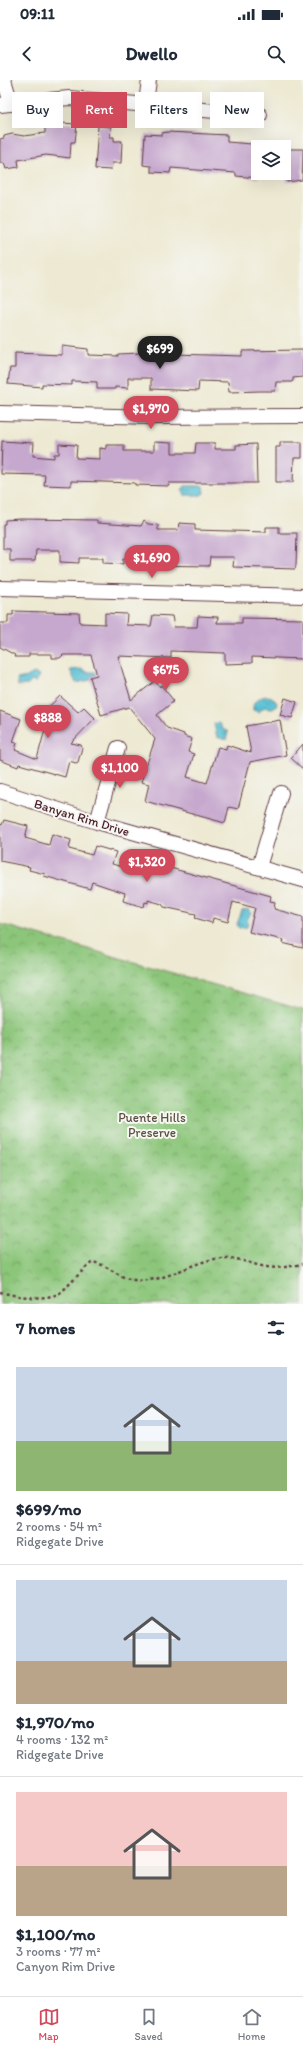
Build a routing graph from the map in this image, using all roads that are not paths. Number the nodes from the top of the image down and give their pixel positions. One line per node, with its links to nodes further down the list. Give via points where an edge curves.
1 (4, 80): 5 (street)
2 (149, 80): 3 (street)
3 (147, 92)
4 (135, 102): 5 (street, via 69,98)
5 (6, 104)
6 (0, 413): 7 (street, via 153,417)
7 (303, 416)
8 (0, 588): 9 (street)
9 (303, 596)
10 (118, 748): 13 (street)
11 (0, 791): 13 (street, Banyan Rim Drive)
12 (281, 793): 14 (street)
13 (97, 822): 14 (street, Banyan Rim Drive)
14 (259, 867): 15 (street, Banyan Rim Drive)
15 (303, 880)

